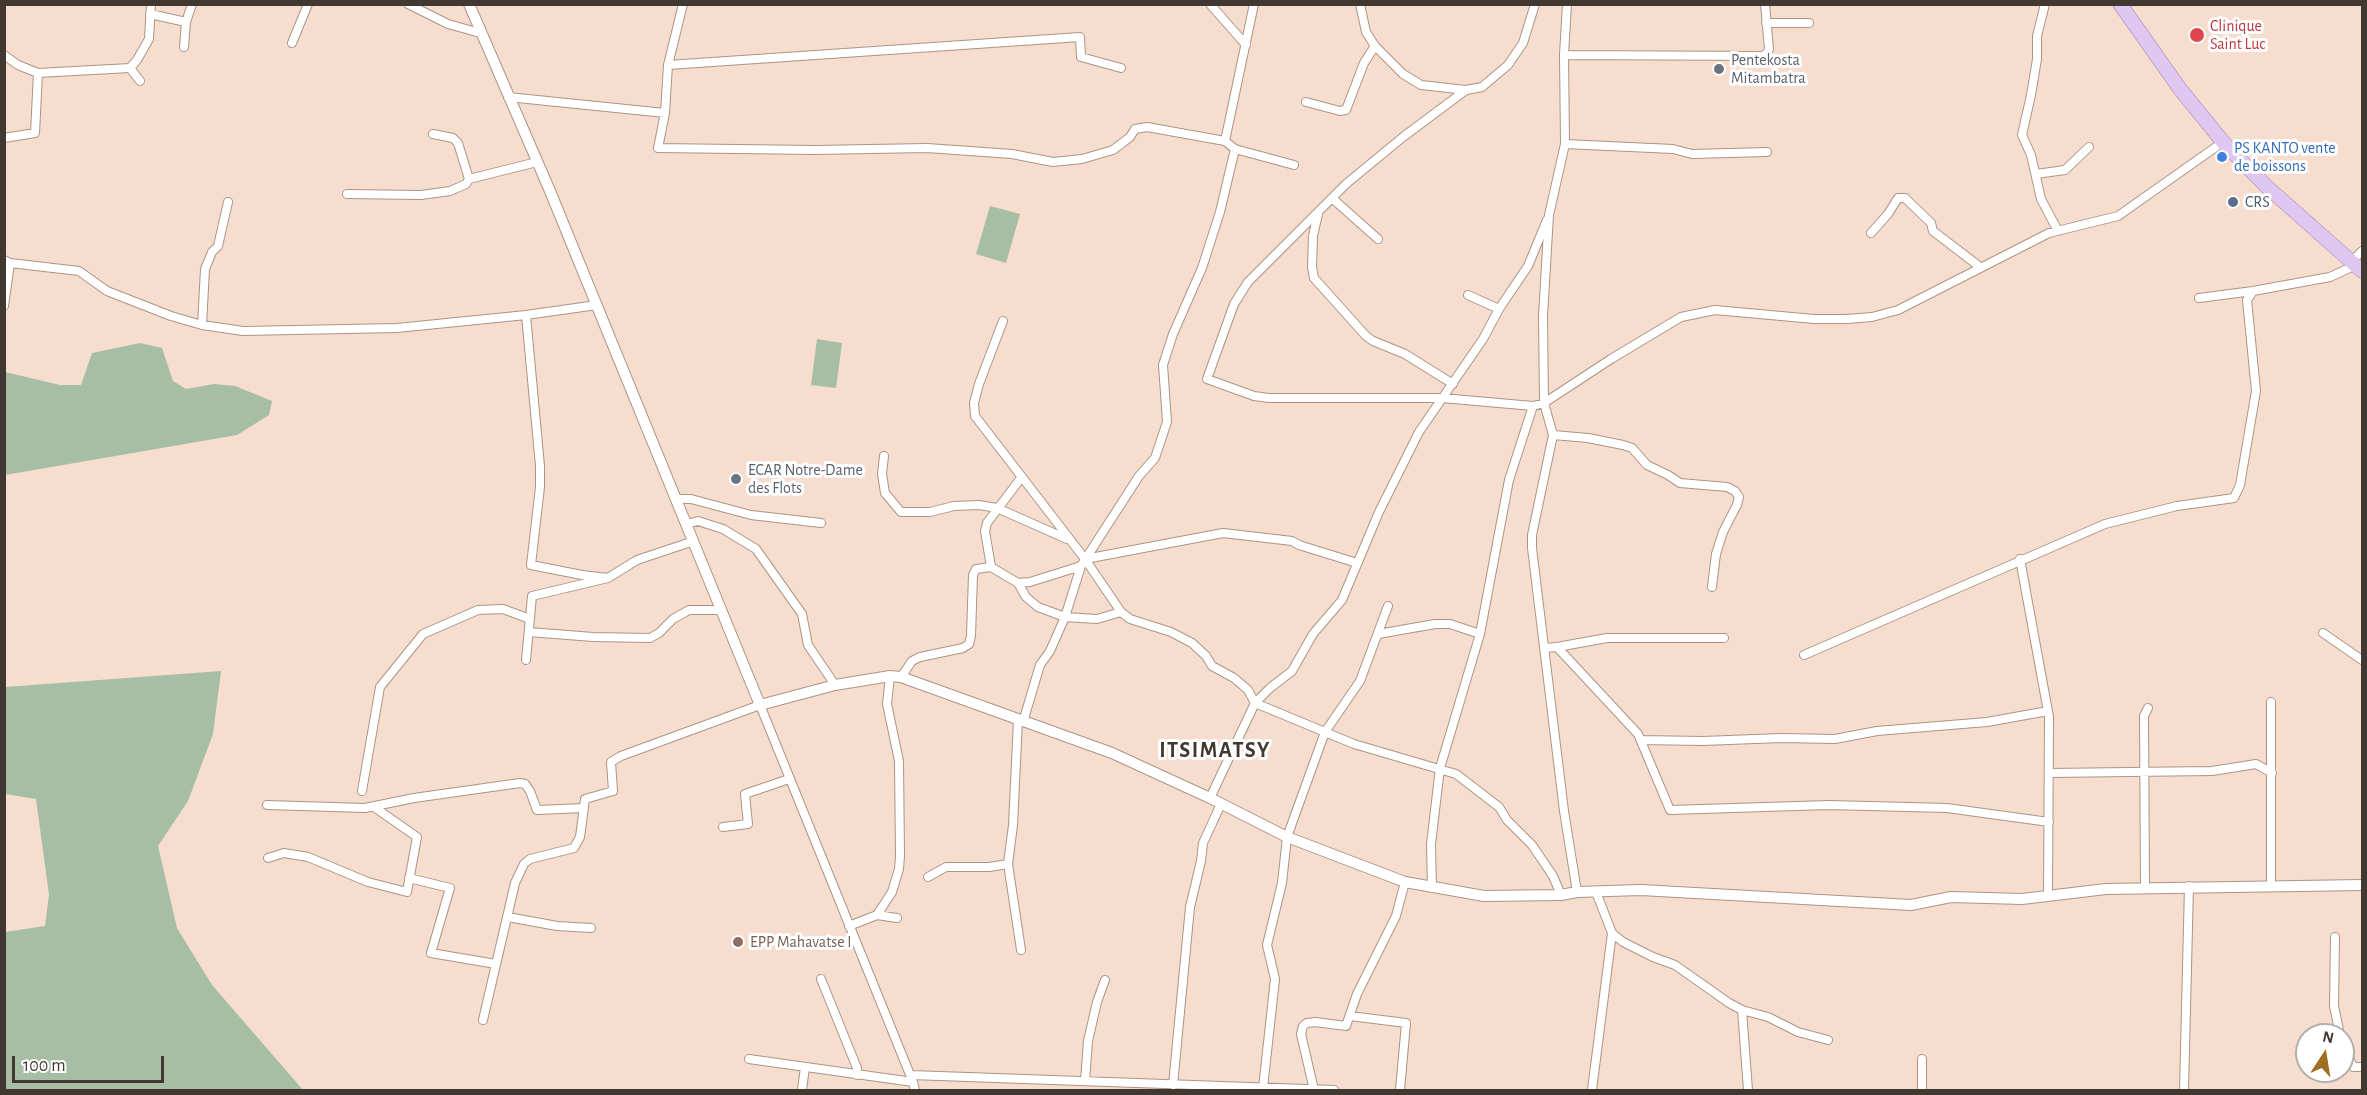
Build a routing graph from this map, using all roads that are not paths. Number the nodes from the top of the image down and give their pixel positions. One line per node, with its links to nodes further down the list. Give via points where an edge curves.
1 (192, 4): 15 (street)
2 (308, 4): 19 (street)
3 (408, 4): 18 (street, via 448,24)
4 (469, 4): 18 (street)
5 (683, 4): 25 (street)
6 (1210, 4): 20 (street)
7 (1254, 4): 20 (street)
8 (1360, 4): 21 (street, via 1366,32)
9 (1535, 4): 30 (street, via 1523,43 1508,65 1482,87)
10 (1567, 4): 24 (street)
11 (1765, 4): 16 (street)
12 (2045, 4): 44 (street, via 2022,135)
13 (2120, 4): 37 (main road)
14 (151, 9): 15 (street); 26 (street, via 148,39)
15 (186, 22): 22 (street)
16 (1766, 23): 17 (street); 24 (street, via 1769,49 1763,56)
17 (1809, 23)
18 (480, 33): 31 (street)
19 (292, 43)
20 (1246, 45): 36 (street)
21 (1375, 46): 30 (street, via 1403,74 1422,85); 32 (street, via 1364,63 1346,110)
22 (184, 47)
23 (4, 55): 28 (street)
24 (1564, 55): 38 (street)
25 (668, 65): 27 (street, via 1080,38 1081,57); 33 (street)
26 (130, 68): 28 (street); 29 (street)
27 (1121, 68)
28 (38, 73): 35 (street, via 35,133)
29 (140, 81)
30 (1466, 90): 47 (street, via 1403,137)
31 (508, 97): 33 (street); 42 (street)
32 (1306, 102)
33 (665, 113): 36 (street, via 658,148 927,148 1012,154 1053,162 1113,150 1135,129 1147,127)
34 (433, 134): 45 (street, via 453,138 458,143)
35 (4, 138)
36 (1225, 141): 40 (street)
37 (2223, 142): 51 (street, via 2118,216); 56 (main road)
38 (1565, 144): 41 (street, via 1673,149 1692,154); 50 (street)
39 (2089, 147): 44 (street, via 2065,170)
40 (1235, 149): 43 (street); 81 (street, via 1202,268 1163,365 1167,422 1161,444)
41 (1767, 152)
42 (537, 162): 45 (street); 61 (street)
43 (1294, 165)
44 (2036, 174): 51 (street, via 2041,198)
45 (469, 179): 46 (street, via 458,189 440,192)
46 (347, 195)
47 (1333, 199): 49 (street); 53 (street)
48 (228, 201): 66 (street, via 218,246 205,269)
49 (1318, 214): 67 (street, via 1313,236 1314,278 1366,336 1405,354); 68 (street, via 1239,292 1207,379 1269,398)
50 (1549, 215): 63 (street, via 1528,266); 69 (street)
51 (2058, 231): 57 (street)
52 (1871, 233): 57 (street, via 1898,198 1905,198 1931,223 1933,231)
53 (1377, 239)
54 (2362, 251): 56 (street)
55 (7, 262): 62 (street); 66 (street, via 80,271 108,291)
56 (2356, 266): 58 (street, via 2330,277)
57 (1980, 267): 69 (street, via 1898,310 1872,317 1814,319 1715,310 1681,317)
58 (2253, 291): 60 (street); 80 (street, via 2247,300 2256,391 2240,486 2234,498 2177,506 2105,524)
59 (1468, 295): 63 (street)
60 (2199, 298)
61 (597, 305): 64 (street); 74 (street)
62 (4, 306)
63 (1499, 309): 67 (street)
64 (526, 315): 66 (street, via 350,330 243,331); 84 (street, via 540,466 531,565)
65 (1003, 321): 73 (street, via 979,384 975,416)
66 (202, 325)
67 (1452, 384): 68 (street)
68 (1442, 398): 70 (street); 82 (street, via 1419,432)
69 (1544, 403): 70 (street); 71 (street)
70 (1533, 406): 95 (street, via 1509,480)
71 (1553, 435): 86 (street, via 1623,445 1632,448 1647,465 1680,483 1735,491 1737,505 1716,554); 98 (street, via 1532,535)
72 (884, 456): 75 (street, via 885,493 901,512 930,512 954,506)
73 (1021, 478): 75 (street); 78 (street)
74 (676, 499): 76 (street, via 751,515); 77 (street)
75 (997, 508): 78 (street); 83 (street, via 986,531)
76 (821, 523)
77 (687, 524): 79 (street); 103 (street, via 698,521 723,529 756,549 802,614 808,645)
78 (1070, 540): 81 (street)
79 (694, 541): 84 (street, via 637,560); 88 (street)
80 (2020, 559): 99 (street); 108 (street)
81 (1083, 563): 82 (street, via 1223,533 1292,541); 85 (street); 89 (street); 90 (street)
82 (1358, 563): 105 (street, via 1342,600 1313,634 1292,671)
83 (991, 567): 85 (street); 102 (street, via 976,569 972,575 969,644 920,657)
84 (608, 578): 91 (street, via 536,593 532,596)
85 (1018, 583): 90 (street, via 1038,607)
86 (1712, 587)
87 (1388, 606): 94 (street)
88 (722, 610): 92 (street, via 689,610 650,638); 106 (street)
89 (1121, 612): 90 (street, via 1097,619); 105 (street, via 1191,643 1212,666 1248,690)
90 (1065, 617): 109 (street, via 1040,665)
91 (530, 619): 92 (street); 117 (street, via 503,609 478,610 423,634 380,687)
92 (529, 632): 100 (street)
93 (2323, 633): 101 (street)
94 (1378, 634): 95 (street, via 1443,624); 110 (street, via 1360,681)
95 (1480, 634): 112 (street)
96 (1724, 638): 97 (street, via 1607,638)
97 (1557, 647): 98 (street); 111 (street)
98 (1544, 648): 136 (street)
99 (1804, 655)
100 (526, 660)
101 (2362, 660)
102 (896, 677): 103 (street); 109 (street); 140 (street, via 886,704 899,761 899,869 892,892)
103 (835, 685): 106 (street)
104 (2271, 702): 115 (street)
105 (1255, 703): 110 (street); 118 (street)
106 (760, 705): 116 (street); 122 (street, via 610,762 613,791 585,799)
107 (2148, 708): 113 (street, via 2144,716)
108 (2048, 711): 111 (street, via 1835,739); 114 (street)
109 (1021, 721): 118 (street, via 1112,753); 127 (street)
110 (1325, 732): 112 (street); 125 (street)
111 (1641, 740): 123 (street, via 1670,810 1829,805 1947,808)
112 (1440, 768): 135 (street, via 1431,844); 138 (street, via 1456,774 1499,807 1532,845)
113 (2143, 771): 114 (street); 115 (street, via 2212,771 2256,764); 134 (street)
114 (2049, 772): 123 (street)
115 (2272, 773): 133 (street)
116 (789, 779): 124 (street, via 745,794 748,824); 143 (street)
117 (362, 791)
118 (1210, 798): 119 (street)
119 (1221, 804): 125 (street); 162 (street, via 1203,843 1190,907)
120 (267, 805): 121 (street)
121 (374, 807): 122 (street, via 520,783 530,791 537,810); 129 (street, via 417,837)
122 (584, 808): 141 (street, via 580,837 574,848 524,864)
123 (2049, 822): 139 (street)
124 (723, 827)
125 (1287, 837): 130 (street); 163 (street, via 1282,883 1267,945 1275,979)
126 (268, 858): 129 (street, via 284,853 308,858 368,882 407,892)
127 (1008, 864): 128 (street, via 946,867); 147 (street)
128 (928, 877)
129 (409, 878): 148 (street, via 450,888 431,953)
130 (1405, 882): 135 (street); 152 (street, via 1396,916)
131 (2362, 885): 133 (street)
132 (2189, 886): 133 (street); 134 (street); 171 (street)
133 (2271, 886)
134 (2145, 887): 139 (street)
135 (1432, 888): 138 (street, via 1484,896)
136 (1577, 892): 137 (street); 138 (street)
137 (1596, 892): 139 (street, via 1641,890 1911,905 1951,897 2022,899); 145 (street)
138 (1561, 895)
139 (2048, 895)
140 (877, 915): 142 (street); 143 (street)
141 (507, 917): 144 (street); 148 (street)
142 (897, 918)
143 (849, 926): 161 (street)
144 (591, 928)
145 (1612, 933): 151 (street, via 1653,957 1676,965); 168 (street)
146 (2335, 937): 154 (street, via 2334,1006)
147 (1021, 950)
148 (496, 964): 153 (street)
149 (821, 979): 159 (street)
150 (1105, 980): 160 (street, via 1088,1041)
151 (1742, 1010): 155 (street); 169 (street)
152 (1350, 1016): 165 (street, via 1346,1026 1315,1022 1303,1026 1301,1034); 167 (street, via 1406,1023)
153 (483, 1020)
154 (2338, 1023)
155 (1828, 1040)
156 (749, 1059): 158 (street)
157 (1922, 1059): 170 (street)
158 (806, 1067): 159 (street); 164 (street)
159 (857, 1075): 161 (street)
160 (1086, 1082): 161 (street); 162 (street)
161 (913, 1083)
162 (1173, 1085): 163 (street)
163 (1263, 1088): 165 (street)
164 (802, 1090)
165 (1314, 1090): 166 (street)
166 (1331, 1090)
167 (1400, 1090)
168 (1592, 1090)
169 (1748, 1090)
170 (1922, 1090)
171 (2184, 1090)

